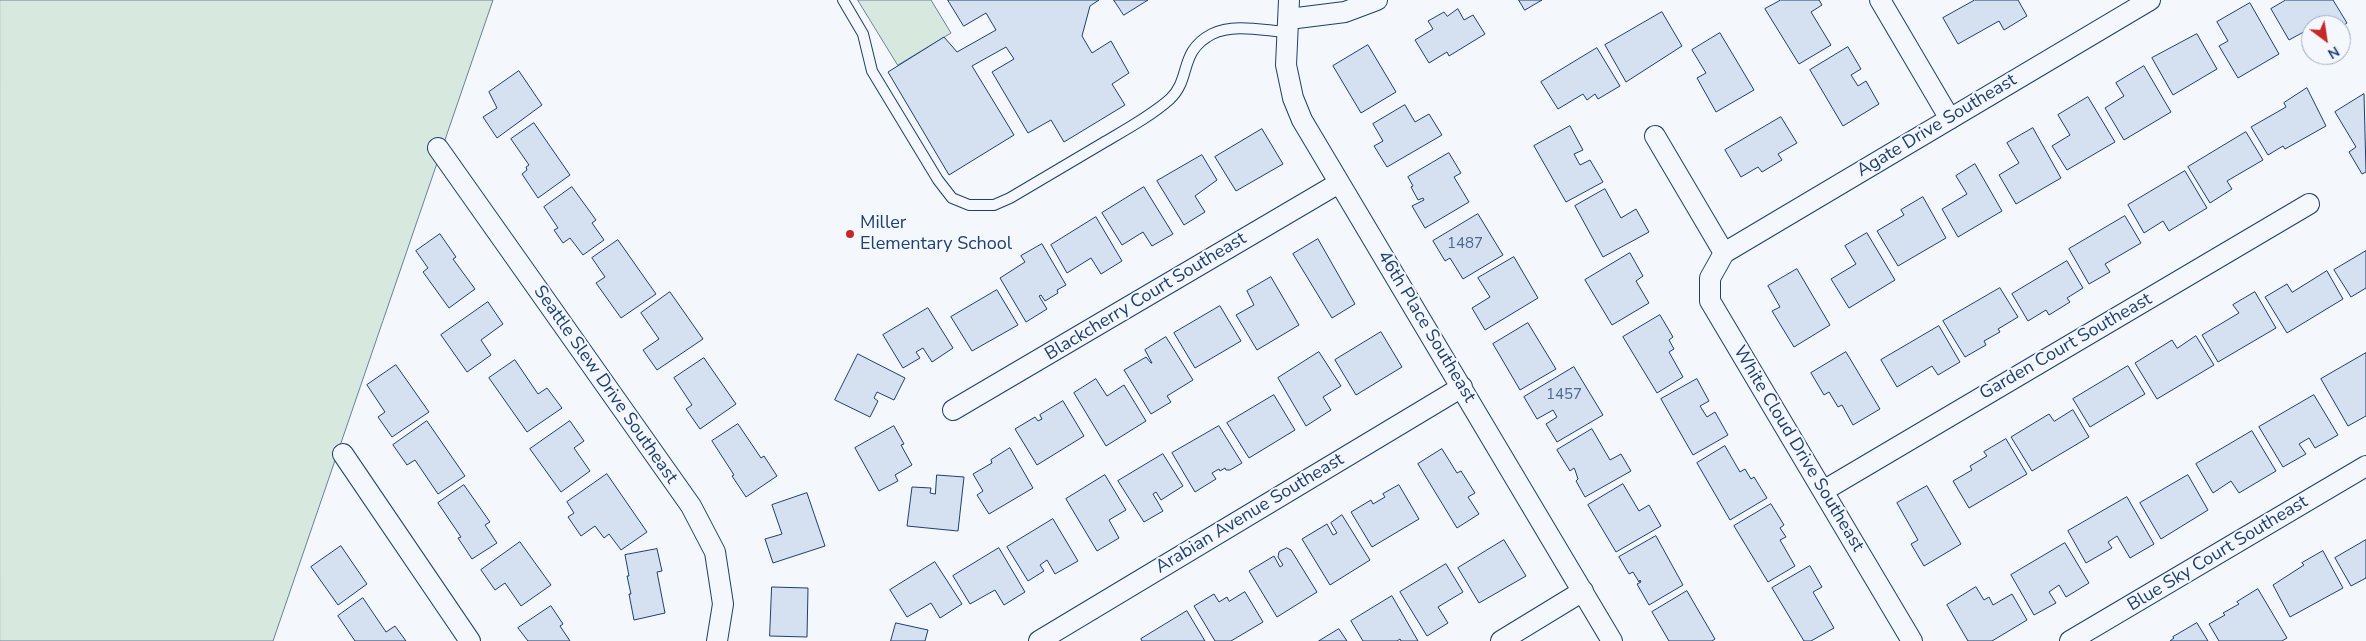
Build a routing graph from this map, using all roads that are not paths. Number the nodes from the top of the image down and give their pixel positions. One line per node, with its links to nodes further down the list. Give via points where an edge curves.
1 (843, 0): 5 (lane, via 863,34 872,71 938,180 952,198 969,205 994,205 1010,198 1127,129 1170,98 1181,83 1186,62 1197,43 1215,33)
2 (1377, 0): 5 (street, via 1345,12)
3 (1880, 0): 6 (street)
4 (2150, 0): 6 (street, Agate Drive Southeast)
5 (1289, 17): 9 (street, 46th Place Southeast, via 1286,64 1293,98 1302,120)
6 (1950, 119): 11 (street, Agate Drive Southeast)
7 (1655, 136): 11 (street)
8 (438, 148): 19 (street, Seattle Slew Drive Southeast, via 690,506 715,552 723,604)
9 (1339, 183): 12 (street, 46th Place Southeast); 13 (street, Blackcherry Court Southeast)
10 (2310, 204): 16 (street, Garden Court Southeast)
11 (1724, 253): 16 (street, White Cloud Drive Southeast, via 1710,278 1710,301)
12 (1462, 387): 17 (street, 46th Place Southeast); 20 (street, Arabian Avenue Southeast)
13 (953, 410)
14 (343, 454): 18 (street)
15 (2366, 466): 24 (street, Blue Sky Court Southeast)
16 (1823, 491): 23 (street, White Cloud Drive Southeast)
17 (1583, 591): 21 (street); 22 (street, 46th Place Southeast)
18 (470, 641)
19 (717, 641)
20 (1038, 641)
21 (1501, 641)
22 (1612, 641)
23 (1912, 641)
24 (2070, 641)

